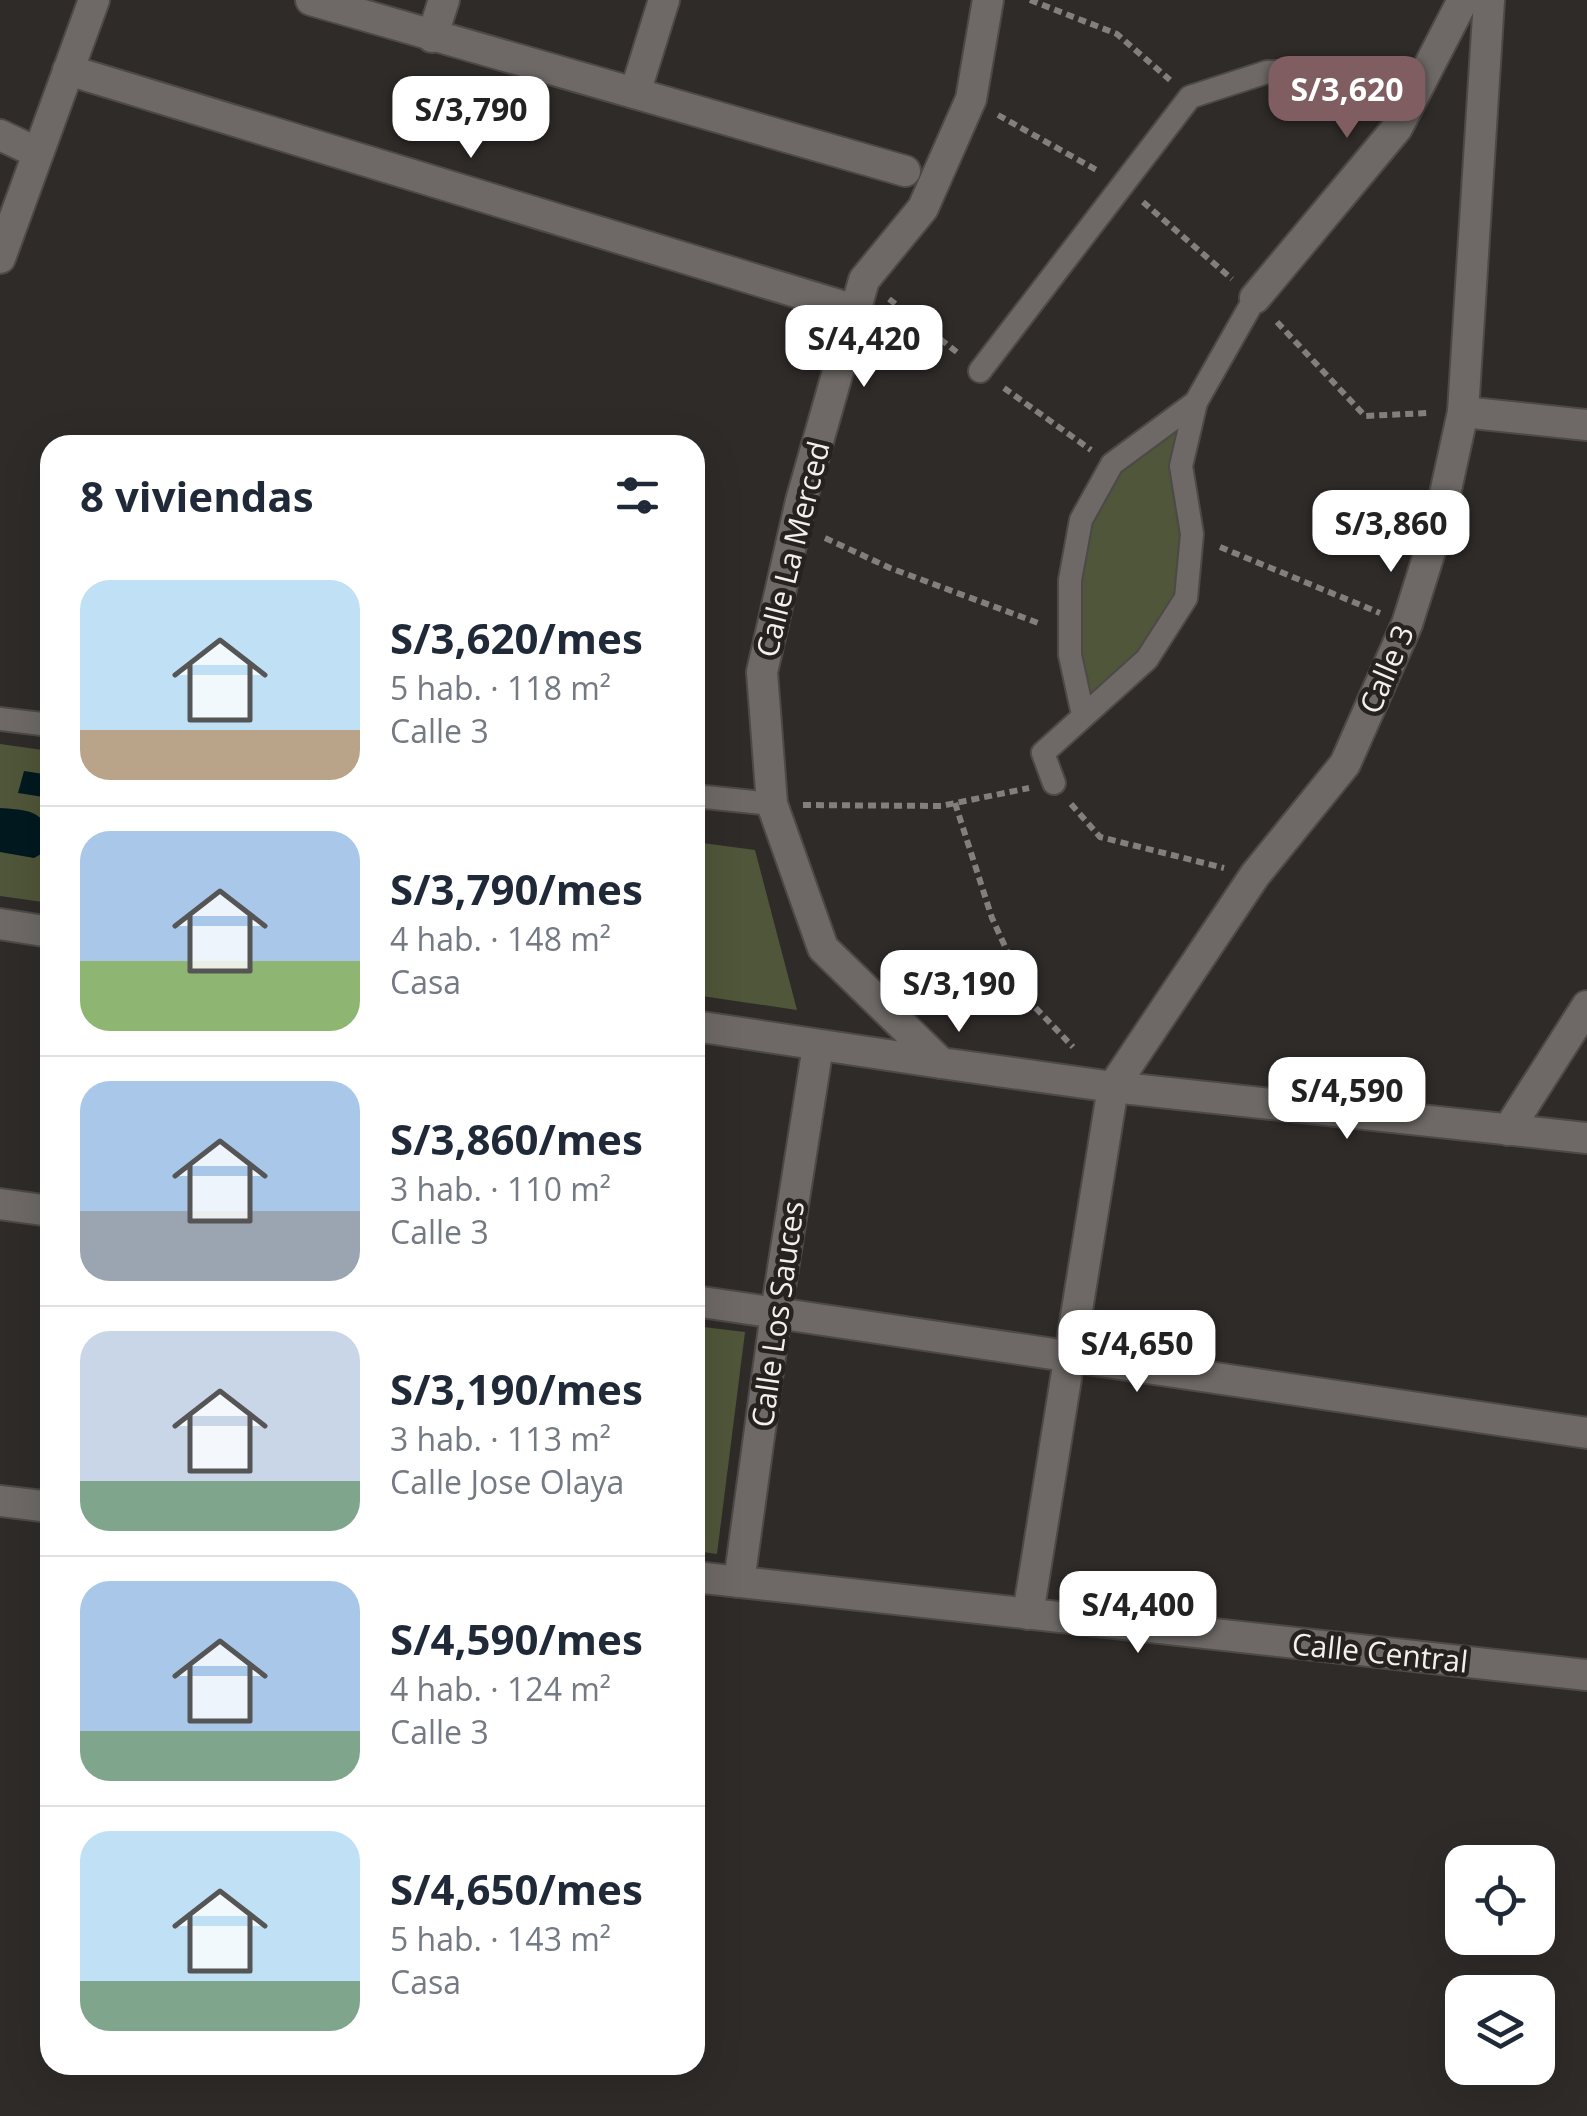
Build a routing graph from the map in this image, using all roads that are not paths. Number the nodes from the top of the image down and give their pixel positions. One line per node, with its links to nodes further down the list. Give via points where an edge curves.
1 (94, 0): 9 (street)
2 (311, 0): 8 (street)
3 (444, 0): 8 (street)
4 (664, 0): 11 (street)
5 (988, 0): 17 (street, Calle La Merced, via 970,99 923,208 864,280)
6 (1463, 0): 10 (street)
7 (1489, 0): 20 (street, Calle 3)
8 (432, 37): 11 (street)
9 (68, 70): 13 (street); 17 (street)
10 (1426, 71): 16 (street, via 1397,128); 18 (lane, via 1267,72 1190,97)
11 (635, 93): 14 (street)
12 (0, 135): 13 (street)
13 (38, 152): 15 (street)
14 (905, 171)
15 (0, 258)
16 (1254, 298): 19 (lane)
17 (856, 310): 27 (street, Calle La Merced, via 762,672)
18 (980, 371)
19 (1196, 402): 22 (lane, via 1181,466 1192,534 1186,598 1147,659); 22 (lane, via 1112,464 1081,520 1070,580 1070,655)
20 (1463, 412): 21 (street); 34 (street, Calle 3, via 1407,624 1345,764 1255,875)
21 (1587, 425)
22 (1083, 714): 25 (lane, via 1043,753)
23 (0, 719): 24 (lane)
24 (40, 723)
25 (1054, 783)
26 (705, 797): 27 (lane)
27 (772, 804): 33 (street, Calle La Merced, via 823,948)
28 (0, 924): 29 (street)
29 (40, 930)
30 (1587, 1006): 35 (street)
31 (705, 1028): 32 (street)
32 (818, 1046): 33 (street); 40 (street, Calle Los Sauces)
33 (941, 1062): 34 (street)
34 (1113, 1087): 35 (street); 41 (street)
35 (1508, 1130): 36 (street)
36 (1587, 1138)
37 (0, 1204): 38 (street)
38 (40, 1210)
39 (705, 1302): 40 (street)
40 (776, 1313): 41 (street); 46 (street, Calle Los Sauces)
41 (1070, 1355): 42 (street); 47 (street)
42 (1587, 1433)
43 (0, 1501): 44 (street)
44 (40, 1505)
45 (705, 1578): 46 (street, Calle Central)
46 (740, 1582): 47 (street, Calle Central)
47 (1028, 1614): 48 (street, Calle Central)
48 (1587, 1674)

